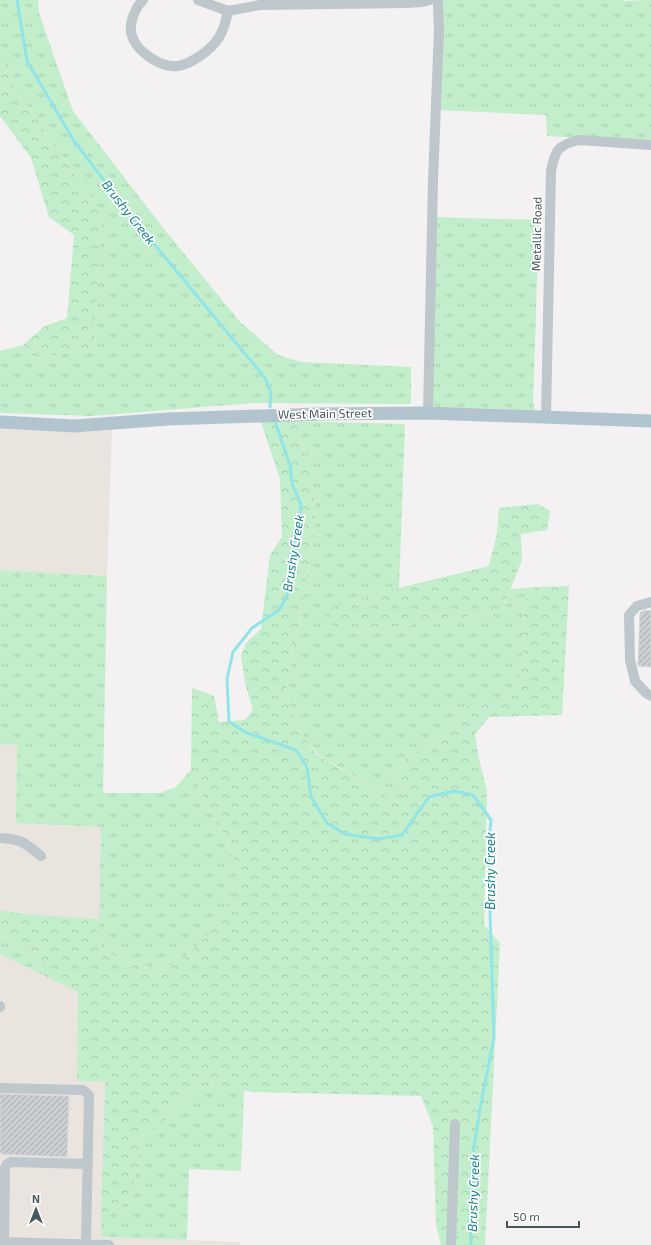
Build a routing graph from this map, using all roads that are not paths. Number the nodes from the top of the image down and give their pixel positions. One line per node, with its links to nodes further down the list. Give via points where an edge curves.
1 (143, 0): 5 (street, via 133,15 132,36 146,54 165,65 177,66 188,63 212,48 225,26)
2 (198, 0): 5 (street)
3 (430, 0): 5 (street, via 406,3 260,5)
4 (437, 0): 7 (street, via 439,30)
5 (228, 11)
6 (651, 145): 8 (street, Metallic Road, via 579,140 569,142 560,148 554,157 551,171)
7 (428, 413): 8 (main road, West Main Street); 10 (main road, West Main Street, via 168,419 75,426)
8 (546, 417): 9 (main road, West Main Street)
9 (651, 421)
10 (0, 422)
11 (651, 602): 12 (street, via 637,606 629,615 630,660 635,681)
12 (651, 696)
13 (0, 838): 14 (street, via 26,843)
14 (41, 856)
15 (0, 1088): 17 (street, via 86,1092 89,1095)
16 (455, 1124): 23 (street)
17 (88, 1164): 18 (street, via 7,1164); 21 (street)
18 (2, 1242): 19 (street)
19 (26, 1244): 20 (street)
20 (42, 1244): 21 (street)
21 (86, 1244): 22 (street)
22 (109, 1245)
23 (451, 1245)

